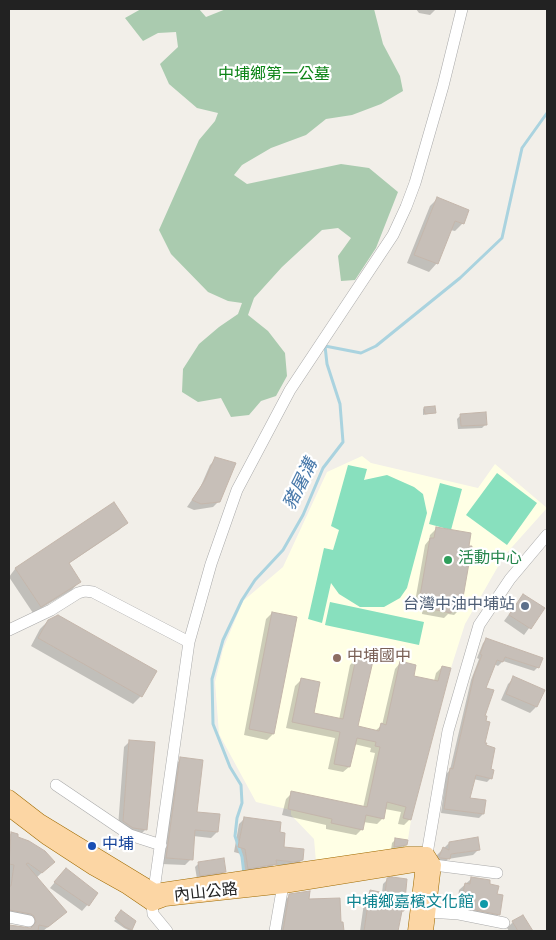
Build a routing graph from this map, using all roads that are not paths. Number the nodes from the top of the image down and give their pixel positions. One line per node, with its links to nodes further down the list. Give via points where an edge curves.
1 (462, 9): 4 (street, via 443,86 406,207 393,235 290,390 237,490 211,564)
2 (547, 535): 9 (street, via 510,579 479,625 448,731)
3 (9, 630): 4 (street, via 85,591 93,592)
4 (189, 642): 8 (street)
5 (56, 785): 8 (street, via 130,835)
6 (9, 797): 12 (main road, 內山公路)
7 (9, 809): 12 (main road, 內山公路, via 93,868)
8 (161, 846): 12 (street)
9 (430, 860): 10 (street); 11 (main road, 內山公路, via 414,865); 13 (main road); 19 (main road, via 423,865)
10 (497, 873)
11 (284, 879): 12 (main road, 內山公路); 18 (street)
12 (153, 898): 17 (street, via 153,914)
13 (428, 912): 16 (street); 20 (main road)
14 (9, 917): 15 (street)
15 (29, 921)
16 (504, 923)
17 (167, 931)
18 (275, 931)
19 (415, 931)
20 (426, 931)

